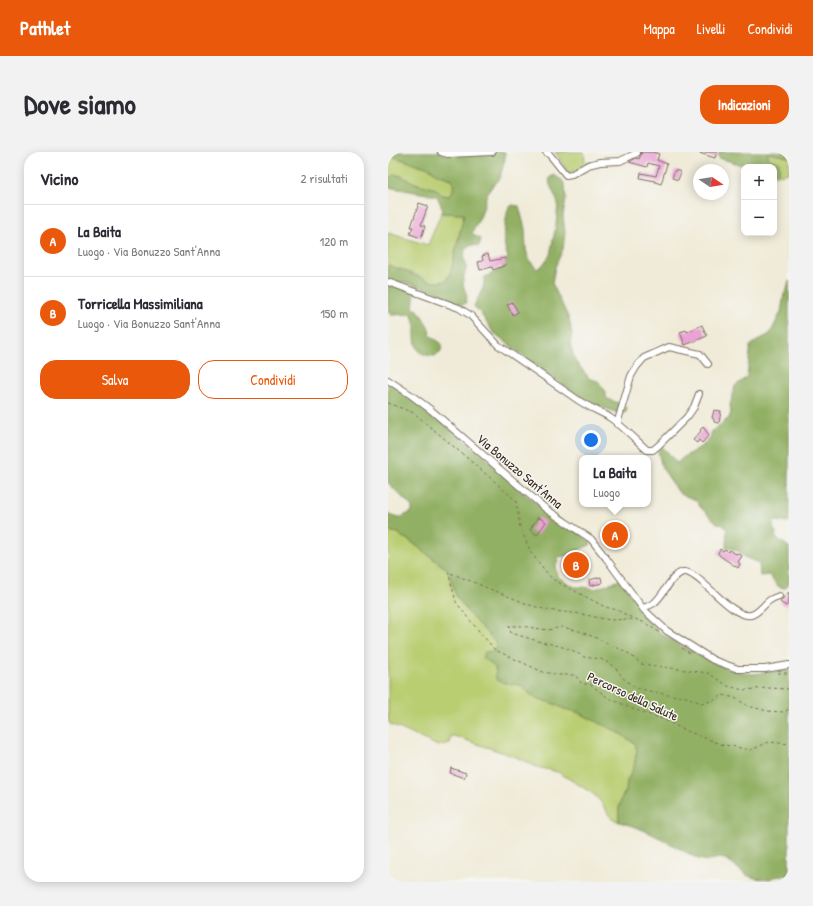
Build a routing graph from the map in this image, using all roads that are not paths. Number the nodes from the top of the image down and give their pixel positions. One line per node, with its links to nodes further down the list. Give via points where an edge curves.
1 (441, 152): 2 (street)
2 (492, 152)
3 (546, 152): 4 (street, via 566,175 588,165 620,161)
4 (638, 153)
5 (388, 282): 9 (street, via 458,308 470,315 498,345)
6 (708, 364): 9 (street, via 700,354 669,347 644,358 631,376)
7 (388, 380): 11 (street, Via Bonuzzo Sant'Anna, via 431,410 546,509 591,539)
8 (699, 394): 9 (street, via 687,417 653,450 648,450)
9 (617, 424)
10 (779, 596): 11 (street, via 752,615 745,615 719,598 692,574 681,572 654,603)
11 (643, 608): 12 (street, Via Bonuzzo Sant'Anna, via 667,631 714,660 738,669 765,669)
12 (789, 665)

